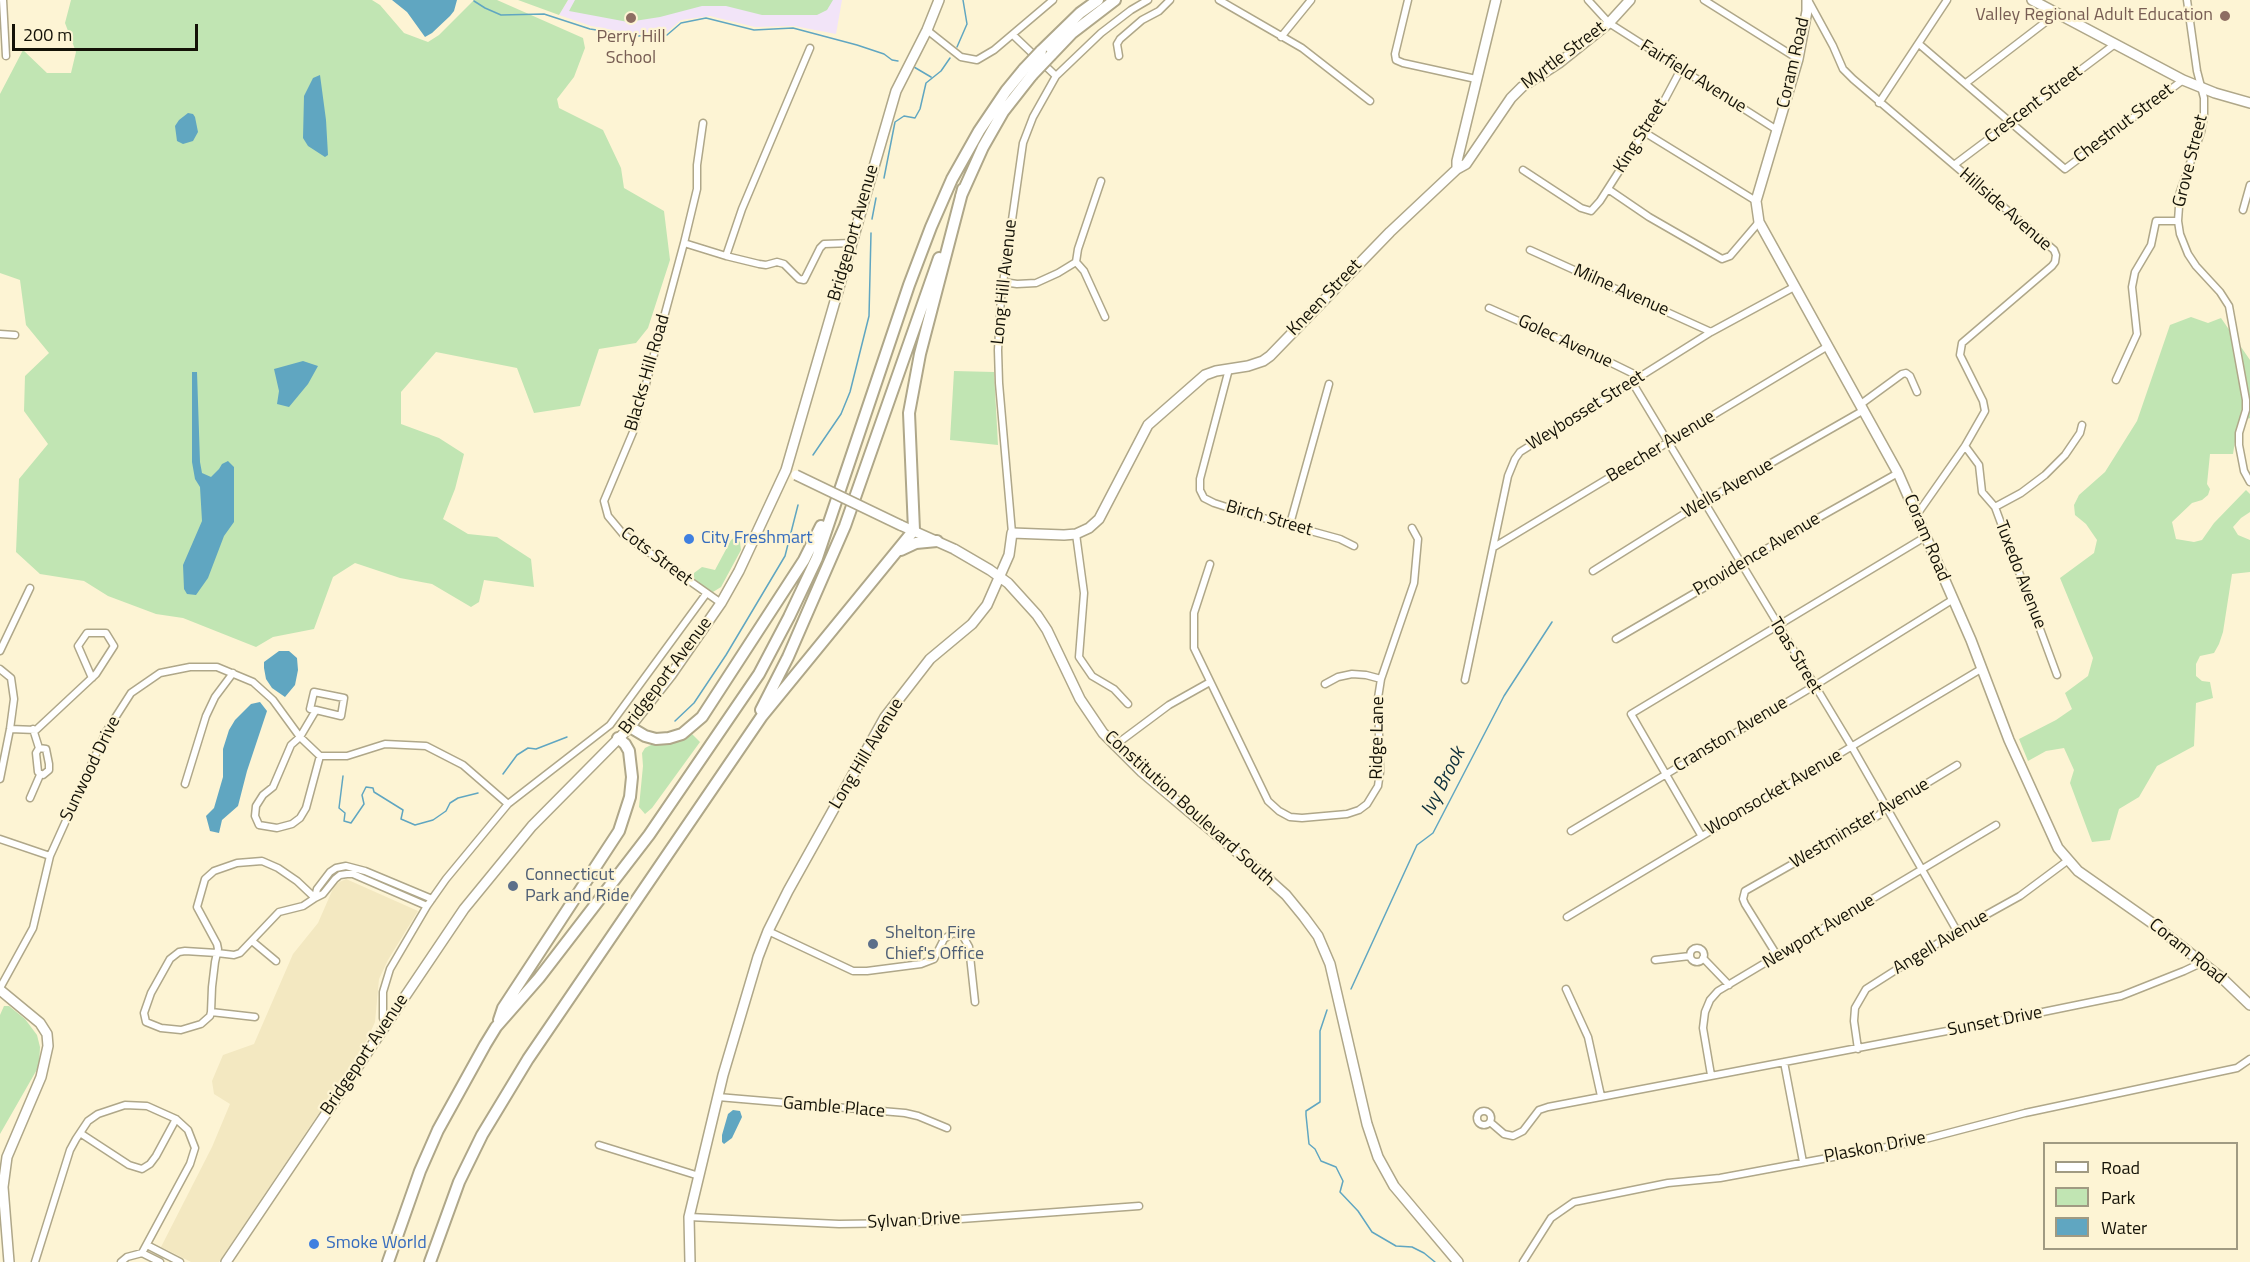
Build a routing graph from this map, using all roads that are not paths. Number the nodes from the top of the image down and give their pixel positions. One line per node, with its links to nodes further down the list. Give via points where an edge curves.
1 (3, 0): 28 (street)
2 (939, 0): 21 (main road, Bridgeport Avenue)
3 (1053, 0): 22 (street)
4 (1098, 0): 27 (highway, via 1080,14)
5 (1114, 0): 27 (highway)
6 (1148, 0): 33 (street, Long Hill Avenue, via 1101,33)
7 (1170, 0): 29 (street, via 1120,39)
8 (1220, 0): 23 (street)
9 (1311, 0): 23 (street)
10 (1408, 0): 34 (street, via 1396,60)
11 (1496, 0): 34 (main road)
12 (1588, 0): 20 (street, Fairfield Avenue)
13 (1630, 0): 20 (main road, Myrtle Street)
14 (1704, 0): 30 (street)
15 (1807, 0): 30 (main road, Coram Road); 39 (street, Hillside Avenue, via 1843,69)
16 (1947, 0): 24 (street)
17 (2032, 0): 19 (main road)
18 (2187, 0): 37 (street, Grove Street)
19 (2056, 14): 25 (main road); 36 (street)
20 (1609, 23): 31 (street, Fairfield Avenue); 46 (main road, Myrtle Street, via 1522,87 1466,164)
21 (927, 30): 22 (street, via 962,57 978,60); 57 (main road, Bridgeport Avenue, via 896,91)
22 (1013, 35): 33 (street)
23 (1281, 37): 38 (street, via 1321,62)
24 (1919, 44): 36 (street); 39 (street)
25 (2115, 44): 35 (main road); 41 (street, Crescent Street)
26 (810, 48): 59 (street)
27 (1046, 53): 32 (highway, bridge)
28 (6, 56)
29 (1119, 56)
30 (1798, 59): 43 (main road, Coram Road)
31 (1681, 69): 43 (street, Fairfield Avenue); 44 (street, King Street)
32 (1028, 72): 50 (highway); 82 (highway, via 1006,91 952,179 909,285)
33 (1056, 76): 61 (street, Long Hill Avenue, via 1023,143)
34 (1476, 79): 46 (main road)
35 (2182, 80): 37 (main road); 41 (street, Chestnut Street, via 2065,168)
36 (1966, 83): 41 (street)
37 (2201, 87): 40 (main road); 54 (street, Grove Street, via 2201,132 2180,192)
38 (1370, 101)
39 (1879, 103): 45 (street, Hillside Avenue)
40 (2250, 103)
41 (2011, 122): 45 (street, Crescent Street)
42 (703, 123): 56 (street, Blacks Hill Road, via 697,189)
43 (1777, 130): 52 (main road, Coram Road)
44 (1644, 132): 51 (street, King Street); 52 (street)
45 (1954, 165): 78 (street, Hillside Avenue, via 2056,255 2052,266 1962,343 1960,356 1985,411)
46 (1457, 169): 69 (main road, Kneen Street, via 1270,356)
47 (1523, 170): 51 (street, King Street, via 1586,210 1591,211)
48 (1101, 181): 60 (street)
49 (2250, 185): 53 (street)
50 (963, 189): 89 (highway, via 920,354 909,413); 129 (highway, via 845,526 788,657)
51 (1608, 189): 55 (street, via 1722,259 1730,256)
52 (1756, 201): 55 (main road, Coram Road)
53 (2243, 210)
54 (2178, 221): 71 (street, via 2156,221 2151,245 2135,272 2132,287 2137,334); 81 (street, Grove Street, via 2188,254 2229,306 2246,400 2239,445)
55 (1759, 222): 62 (main road, Coram Road)
56 (684, 243): 59 (street); 83 (street, Blacks Hill Road, via 633,432)
57 (852, 243): 59 (street, via 824,244 804,280 784,264 766,265); 79 (main road, Bridgeport Avenue)
58 (1530, 250): 65 (street, Milne Avenue)
59 (726, 256)
60 (1076, 262): 61 (street, via 1036,283); 64 (street)
61 (1003, 282): 90 (street, Long Hill Avenue, via 999,383)
62 (1794, 287): 65 (street, Weybosset Street); 68 (main road, Coram Road)
63 (1489, 308): 70 (street, Golec Avenue)
64 (1105, 317)
65 (1712, 332): 70 (street, Weybosset Street)
66 (0, 334): 67 (street)
67 (15, 334)
68 (1828, 346): 75 (main road, Coram Road); 77 (street, Beecher Avenue)
69 (1229, 369): 87 (street, Birch Street, via 1200,490 1204,498 1214,503); 91 (main road, Kneen Street, via 1205,375 1148,425 1099,519)
70 (1640, 377): 72 (street, Weybosset Street)
71 (2116, 380)
72 (1632, 382): 77 (street, Toas Street); 95 (street, Weybosset Street, via 1520,452 1508,476)
73 (1329, 384): 87 (street)
74 (1917, 392): 75 (street, Wells Avenue, via 1910,376 1902,374)
75 (1862, 407): 80 (main road, Coram Road); 84 (street, Wells Avenue)
76 (2082, 425): 85 (street, via 2065,455 2045,475)
77 (1667, 443): 84 (street, Toas Street); 95 (street, Beecher Avenue)
78 (1965, 446): 85 (street, Tuxedo Avenue, via 1979,465 1982,492); 86 (street, Hillside Avenue)
79 (786, 470): 89 (main road, Constitution Boulevard South, bridge); 104 (main road, Bridgeport Avenue)
80 (1898, 473): 86 (main road, Coram Road); 98 (street, Providence Avenue)
81 (2250, 482)
82 (841, 485): 120 (highway, via 804,560 702,717 682,734 669,738 645,736); 168 (highway, via 817,558 759,674 649,836)
83 (604, 501): 102 (street, Cots Street, via 608,516 623,534)
84 (1703, 502): 98 (street, Toas Street); 99 (street, Wells Avenue)
85 (1995, 507): 111 (street, Tuxedo Avenue)
86 (1916, 516): 92 (main road, Coram Road)
87 (1290, 524): 94 (street, Birch Street)
88 (1412, 528): 113 (street, Ridge Lane, via 1418,539 1414,583)
89 (914, 530): 93 (main road, Constitution Boulevard South); 96 (highway)
90 (1012, 533): 91 (main road); 100 (main road, Long Hill Avenue)
91 (1076, 534): 118 (street, via 1084,593 1078,657 1092,676 1114,689)
92 (1925, 537): 103 (main road, Coram Road); 105 (street)
93 (937, 541): 96 (highway, via 916,543); 100 (main road, Constitution Boulevard South)
94 (1353, 546)
95 (1494, 547): 114 (street, Weybosset Street)
96 (896, 553): 129 (highway, via 780,693)
97 (1210, 564): 115 (street, Ridge Lane, via 1194,613 1194,648)
98 (1741, 565): 105 (street, Toas Street); 106 (street, Providence Avenue)
99 (1593, 572)
100 (1001, 577): 125 (main road, Constitution Boulevard South, via 1047,630 1087,711); 150 (main road, Long Hill Avenue, via 972,624 930,659 885,717)
101 (30, 588): 107 (street)
102 (706, 594): 104 (street, Cots Street); 136 (street, via 610,724)
103 (1952, 600): 109 (main road, Coram Road); 117 (street, Cranston Avenue)
104 (721, 603): 120 (main road, Bridgeport Avenue)
105 (1777, 625): 117 (street, Toas Street); 131 (street, via 1631,714)
106 (1616, 639)
107 (0, 651)
108 (0, 669): 121 (street, via 11,678 14,699)
109 (1981, 669): 126 (street, Woonsocket Avenue); 143 (main road, Coram Road, via 2039,809)
110 (233, 673): 123 (street, Sunwood Drive, via 253,682 273,700); 134 (street, via 206,716); 142 (street, Sunwood Drive, via 217,667 190,667 160,673 131,693 106,732)
111 (2057, 675)
112 (92, 678): 112 (street, via 114,646 106,633 87,633 78,646); 122 (street)
113 (1381, 679): 115 (street, Ridge Lane, via 1377,719 1380,772 1374,796 1359,810 1347,814 1302,819 1290,817 1268,801); 116 (street, via 1353,674)
114 (1465, 680)
115 (1210, 682): 125 (street, via 1169,705)
116 (1325, 684)
117 (1814, 686): 126 (street, Toas Street); 131 (street, Cranston Avenue)
118 (1128, 704)
119 (316, 710): 119 (street, via 340,716 344,698 314,692 310,709); 123 (street)
120 (630, 727): 124 (main road, Bridgeport Avenue)
121 (10, 729): 122 (street); 133 (street)
122 (33, 729): 127 (street)
123 (300, 737): 128 (street, Sunwood Drive); 128 (street, via 291,745 273,787 256,806 259,825 277,828 300,818)
124 (618, 738): 167 (main road, Bridgeport Avenue, via 532,826 489,877); 168 (highway, via 629,751 632,777 619,831 503,1008)
125 (1114, 747): 195 (main road, Constitution Boulevard South, via 1286,895 1318,936 1330,963 1378,1157 1394,1186)
126 (1852, 747): 137 (street, Toas Street); 140 (street, Woonsocket Avenue)
127 (39, 748): 132 (street, via 36,756); 132 (street, via 47,751 49,764 47,772)
128 (320, 756): 136 (street, via 347,756 385,744 426,746 463,765)
129 (730, 765): 193 (highway, via 505,1095 459,1182)
130 (1957, 765): 137 (street, Westminster Avenue)
131 (1665, 774): 139 (street, Cranston Avenue); 140 (street)
132 (40, 775): 135 (street)
133 (0, 779)
134 (185, 784)
135 (30, 798)
136 (508, 804): 147 (street)
137 (1886, 808): 144 (street, Toas Street); 155 (street, Westminster Avenue, via 1745,891 1743,899)
138 (1996, 825): 144 (street, Newport Avenue)
139 (1571, 831)
140 (1701, 835): 149 (street, Woonsocket Avenue)
141 (0, 839): 142 (street)
142 (50, 856): 161 (street, Sunwood Drive, via 33,928)
143 (2067, 861): 151 (street, Angell Avenue, via 2020,897); 159 (main road, Coram Road)
144 (1922, 870): 151 (street, Toas Street); 155 (street, Newport Avenue)
145 (354, 871): 146 (street, via 346,866 330,872); 147 (street); 148 (street)
146 (315, 898): 152 (street, via 303,906 279,912); 153 (street, via 269,863 253,861 221,867 205,879 197,907 216,939)
147 (432, 899): 148 (street)
148 (427, 906): 167 (street, via 385,983 382,1018)
149 (1567, 917)
150 (768, 931): 163 (street, via 852,970 867,971 921,964 934,959 944,939 953,933 963,936 969,947); 174 (main road, Long Hill Avenue, via 740,1012)
151 (1957, 931): 169 (street, Angell Avenue, via 1866,989 1855,1008)
152 (252, 940): 153 (street, via 240,953); 158 (street)
153 (217, 953): 165 (street); 165 (street, via 185,951 174,955 151,993 144,1018 151,1025 181,1030 201,1024)
154 (1690, 956): 156 (street, via 1696,962); 156 (street, via 1698,947 1704,952); 157 (street)
155 (1778, 957): 160 (street, Newport Avenue)
156 (1703, 958): 160 (street)
157 (1655, 960)
158 (276, 961)
159 (2201, 963): 164 (main road, Coram Road); 169 (street, Sunset Drive, via 2121,996)
160 (1729, 985): 172 (street, Newport Avenue, via 1718,991 1705,1012 1703,1028)
161 (0, 989): 186 (main road, via 40,1023 48,1046 41,1077 7,1157 3,1187)
162 (1566, 989): 173 (street, via 1588,1037)
163 (975, 1002)
164 (2250, 1005)
165 (211, 1012): 166 (street)
166 (255, 1017)
167 (386, 1024): 191 (main road, Bridgeport Avenue)
168 (496, 1027): 192 (highway, via 438,1130)
169 (1858, 1048): 171 (street, Sunset Drive)
170 (2250, 1059): 180 (street, Plaskon Drive, via 2236,1068 1914,1142)
171 (1784, 1062): 172 (street, Sunset Drive); 180 (street)
172 (1712, 1075): 173 (street, Sunset Drive)
173 (1601, 1096): 176 (street, Sunset Drive, via 1539,1110 1523,1131 1513,1136)
174 (718, 1097): 177 (street, Gamble Place, via 905,1113); 181 (main road, Long Hill Avenue)
175 (176, 1119): 178 (street, via 147,1106 125,1105 98,1114); 178 (street, via 156,1156 142,1169 129,1165); 184 (street, via 192,1135 194,1155)
176 (1490, 1122)
177 (947, 1128)
178 (80, 1133): 187 (street, via 70,1150)
179 (599, 1145): 181 (street)
180 (1803, 1162): 196 (street, Plaskon Drive, via 1574,1202 1551,1218)
181 (699, 1176): 183 (main road, Long Hill Avenue)
182 (1139, 1206): 183 (street, Sylvan Drive, via 906,1223 839,1224)
183 (689, 1216): 194 (main road, Long Hill Avenue)
184 (147, 1245): 185 (street); 190 (street)
185 (142, 1253): 188 (street); 189 (street)
186 (9, 1262)
187 (35, 1262)
188 (121, 1262)
189 (160, 1262)
190 (180, 1262)
191 (226, 1262)
192 (388, 1262)
193 (430, 1262)
194 (690, 1262)
195 (1458, 1262)
196 (1523, 1262)

